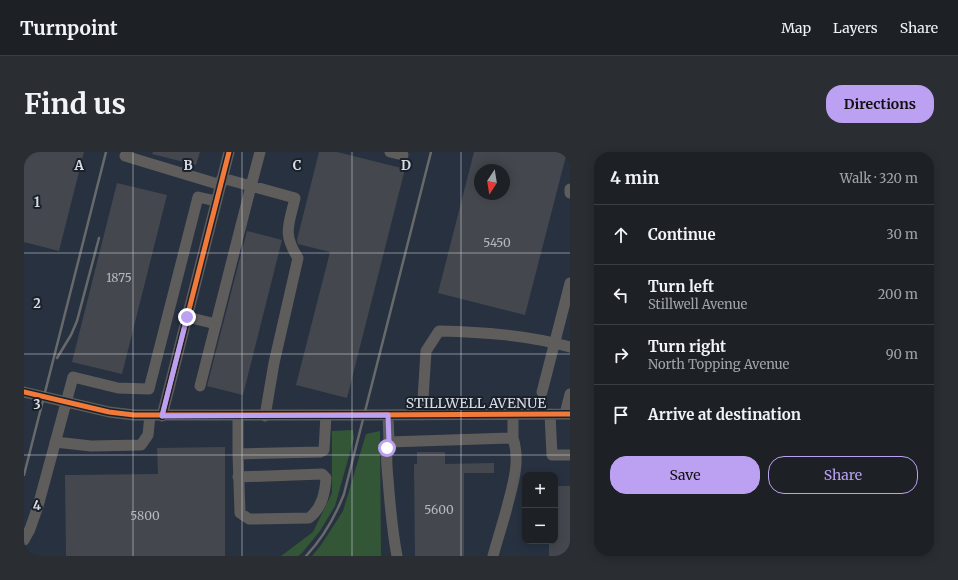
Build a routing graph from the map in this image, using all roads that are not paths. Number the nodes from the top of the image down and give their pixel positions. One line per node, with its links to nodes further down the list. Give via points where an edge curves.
1 (229, 152): 6 (street)
2 (260, 152): 7 (street)
3 (390, 152): 4 (street)
4 (403, 155)
5 (125, 156): 6 (street)
6 (222, 182): 7 (street); 10 (street)
7 (251, 186): 15 (street); 34 (street, via 295,198 287,232 290,246 298,258 274,363)
8 (570, 189): 9 (street)
9 (570, 193)
10 (216, 201): 11 (street, via 198,197); 12 (street)
11 (183, 257): 12 (street); 16 (street)
12 (201, 262): 14 (street)
13 (570, 283): 18 (street)
14 (187, 317): 15 (street); 17 (street)
15 (216, 324): 20 (street)
16 (165, 326): 17 (street); 24 (street, via 149,389 118,388 73,377)
17 (183, 332): 32 (street)
18 (555, 343): 19 (street); 22 (street); 31 (street, via 485,332 439,332 426,351)
19 (570, 347)
20 (200, 386)
21 (24, 392): 24 (street, STILLWELL AVENUE)
22 (542, 392)
23 (570, 394): 27 (street)
24 (65, 402): 28 (street, STILLWELL AVENUE, via 109,412); 36 (street)
25 (513, 414): 26 (street, STILLWELL AVENUE); 31 (street, STILLWELL AVENUE); 35 (street)
26 (550, 414): 27 (street, STILLWELL AVENUE); 39 (street, via 552,455)
27 (567, 414)
28 (150, 415): 32 (street, STILLWELL AVENUE); 36 (street, via 148,435 141,445 91,446)
29 (326, 415): 30 (street, STILLWELL AVENUE); 34 (street, STILLWELL AVENUE); 38 (street, via 325,446 320,452)
30 (388, 415): 31 (street, STILLWELL AVENUE); 37 (street)
31 (422, 415)
32 (162, 416): 33 (street, STILLWELL AVENUE)
33 (238, 416): 34 (street, STILLWELL AVENUE); 38 (street)
34 (265, 416)
35 (513, 438): 37 (street); 43 (street, via 516,447 515,479)
36 (55, 442): 41 (street, via 38,506)
37 (389, 442): 42 (street, via 387,465 391,523)
38 (238, 454): 40 (street)
39 (570, 455)
40 (238, 477): 40 (street, via 240,513 249,519 309,518 316,512 326,491 326,478 322,474)
41 (24, 540)
42 (397, 556)
43 (493, 556)

